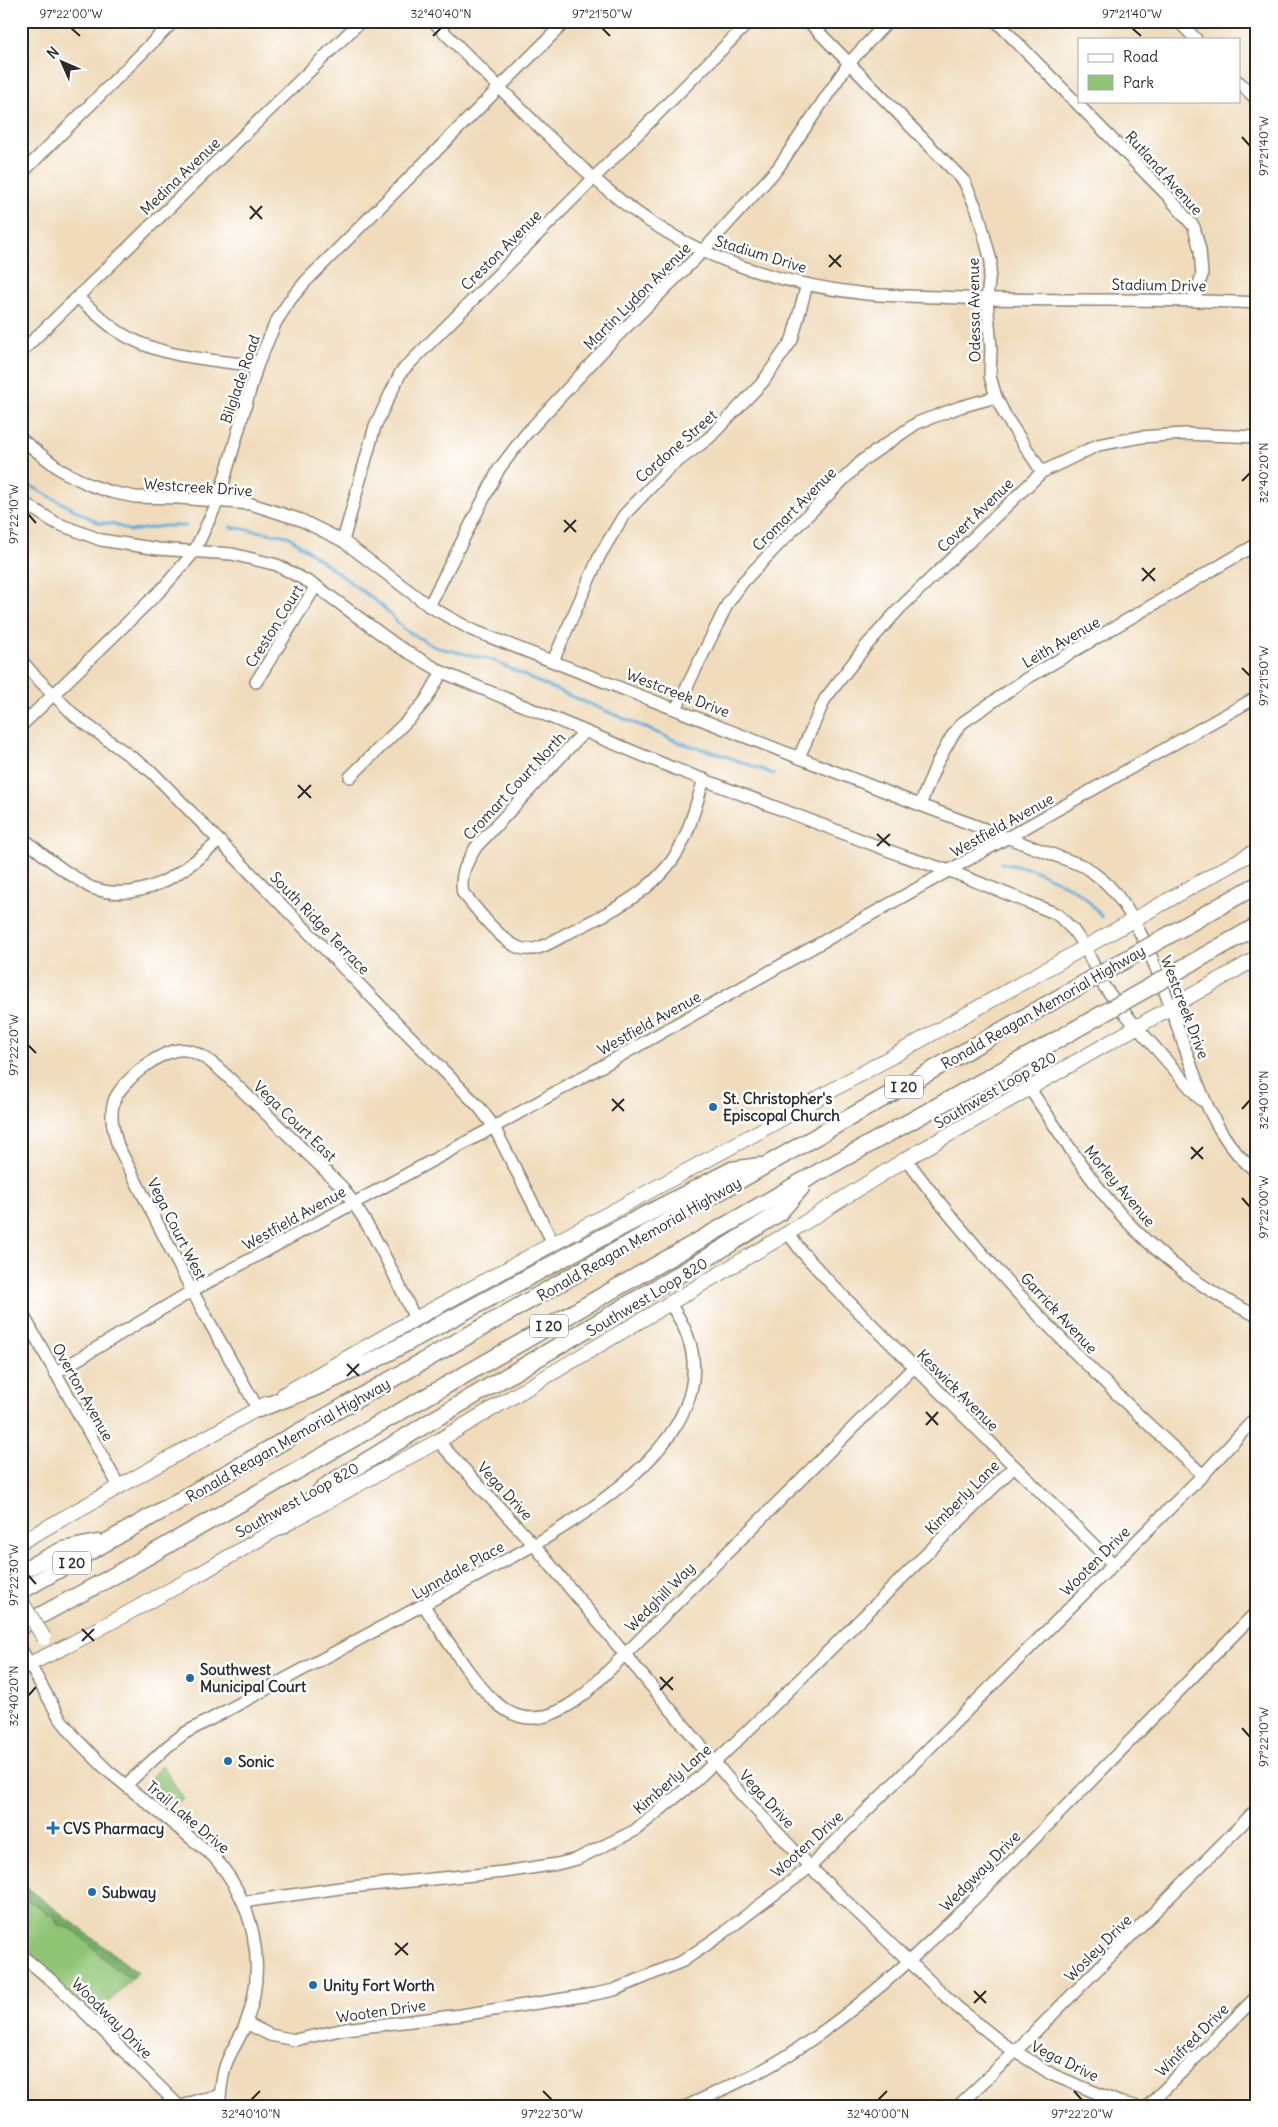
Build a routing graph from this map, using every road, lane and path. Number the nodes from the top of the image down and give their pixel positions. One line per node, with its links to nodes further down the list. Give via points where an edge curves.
1 (174, 21): 15 (street)
2 (361, 21): 19 (street, Medina Avenue)
3 (433, 21): 13 (street, Stadium Drive)
4 (566, 21): 13 (street, Bilglade Road)
5 (750, 21): 16 (street, Creston Avenue)
6 (808, 21): 11 (street, Odessa Avenue)
7 (888, 21): 11 (street, Martin Lydon Avenue)
8 (996, 21): 20 (street, Rutland Avenue, via 1167,195 1194,227 1202,275)
9 (1178, 21): 10 (street)
10 (1195, 38)
11 (849, 63): 17 (street, Martin Lydon Avenue, via 778,168); 21 (street, Odessa Avenue, via 964,181 978,212 991,261)
12 (1240, 83): 14 (street)
13 (499, 88): 16 (street, Stadium Drive); 24 (street, Bilglade Road, via 306,281 276,322)
14 (1257, 100)
15 (21, 174)
16 (593, 178): 17 (street, Stadium Drive, via 632,210); 31 (street, Creston Avenue, via 401,372 375,426)
17 (703, 252): 18 (street, Stadium Drive); 35 (street, Martin Lydon Avenue, via 612,341 525,435 499,469)
18 (807, 284): 21 (street, Stadium Drive, via 866,294); 37 (street, Cordone Street, via 792,340 762,383 710,438 670,467 624,515 600,555)
19 (77, 297): 23 (street, Medina Avenue); 24 (street, via 116,330 148,346 179,355)
20 (1194, 299): 21 (street, Stadium Drive); 22 (street, Stadium Drive)
21 (987, 300): 25 (street, Odessa Avenue, via 990,376)
22 (1257, 303)
23 (21, 352)
24 (257, 366): 30 (street, Bilglade Road)
25 (996, 397): 28 (street, Odessa Avenue); 42 (street, Cromart Avenue, via 917,423 863,460 781,542 733,596)
26 (1257, 437): 28 (street, Covert Avenue, via 1184,434 1141,437 1098,446)
27 (21, 439): 30 (street, Westcreek Drive, via 62,471 111,492 135,497)
28 (1042, 472): 45 (street, Covert Avenue, via 899,609 842,674 825,699)
29 (21, 501): 33 (street, Westcreek Drive, via 56,523 101,540 135,547)
30 (218, 501): 31 (street, Westcreek Drive, via 251,504 285,513); 33 (street, Bilglade Road)
31 (343, 541): 35 (street, Westcreek Drive)
32 (1257, 544): 48 (street, Leith Avenue, via 1026,679 962,723 936,765)
33 (194, 552): 34 (street, Westcreek Drive, via 232,554 264,561 289,570); 40 (street, Bilglade Road, via 163,588)
34 (316, 586): 38 (street, Westcreek Drive, via 396,645); 39 (street, Creston Court)
35 (429, 606): 37 (street, Westcreek Drive, via 472,630)
36 (21, 660): 40 (street, South Ridge Terrace)
37 (553, 661): 42 (street, Westcreek Drive)
38 (442, 672): 44 (street, Westcreek Drive); 46 (street, via 414,714)
39 (256, 682)
40 (53, 695): 43 (street, Bilglade Road); 51 (street, South Ridge Terrace, via 88,727 152,772)
41 (1257, 697): 50 (street, Westfield Avenue)
42 (676, 709): 45 (street, Westcreek Drive)
43 (21, 726)
44 (584, 732): 47 (street, Westcreek Drive); 47 (street, Cromart Court North, via 476,847 465,866 461,883 463,893 507,941 522,949 538,948 604,915 649,887 672,862 685,838)
45 (799, 757): 48 (street, Westcreek Drive)
46 (350, 777)
47 (704, 779): 53 (street, Westcreek Drive)
48 (920, 805): 50 (street, Westcreek Drive)
49 (21, 836): 51 (street, via 57,867 90,887 107,892 140,890 156,885 190,866)
50 (1009, 838): 53 (street, Westfield Avenue); 55 (street, Westcreek Drive, via 1086,867 1108,884)
51 (219, 841): 64 (street, South Ridge Terrace, via 480,1108)
52 (1257, 850): 55 (main road)
53 (950, 871): 57 (street, Westcreek Drive, via 1057,914); 64 (street, Westfield Avenue)
54 (1257, 885): 66 (highway, Ronald Reagan Memorial Highway / I 20, bridge)
55 (1133, 919): 57 (main road); 59 (street, Westcreek Drive)
56 (1257, 926): 68 (highway, Ronald Reagan Memorial Highway / I 20, bridge)
57 (1085, 947): 60 (street, Westcreek Drive, via 1103,985); 71 (main road, via 760,1131)
58 (1257, 958): 59 (main road, Southwest Loop 820)
59 (1170, 1008): 60 (main road, Southwest Loop 820); 63 (street, Westcreek Drive)
60 (1136, 1027): 62 (main road, Southwest Loop 820); 63 (street, Westcreek Drive)
61 (147, 1064): 69 (street, Vega Court East, via 165,1054 185,1050 212,1062 342,1187); 72 (street, Vega Court West, via 120,1089 114,1101 113,1130 130,1172)
62 (1030, 1089): 65 (main road, Southwest Loop 820); 75 (street, Morley Avenue, via 1084,1166 1148,1243 1196,1279)
63 (1207, 1108): 67 (street, Westcreek Drive, via 1244,1163)
64 (494, 1127): 69 (street, Westfield Avenue); 71 (street, South Ridge Terrace)
65 (906, 1159): 70 (main road, Southwest Loop 820); 83 (street, Garrick Avenue, via 934,1197 1077,1355)
66 (767, 1166): 79 (highway, via 732,1170 373,1362); 87 (highway, Ronald Reagan Memorial Highway / I 20)
67 (1257, 1172)
68 (810, 1177): 85 (highway, via 779,1213 329,1484); 97 (highway, Ronald Reagan Memorial Highway / I 20)
69 (353, 1202): 72 (street, Westfield Avenue); 76 (street, Vega Court East, via 380,1247)
70 (788, 1232): 73 (main road, Southwest Loop 820); 77 (street, Keswick Avenue, via 833,1286)
71 (553, 1243): 76 (main road)
72 (192, 1291): 78 (street, Westfield Avenue); 79 (street, Vega Court West)
73 (669, 1303): 81 (main road, Southwest Loop 820); 89 (street, Lynndale Place, via 680,1318 692,1354 688,1403 676,1428 650,1460 608,1497)
74 (21, 1311): 78 (street, Overton Avenue)
75 (1257, 1316)
76 (415, 1319): 79 (main road)
77 (914, 1367): 82 (street, Keswick Avenue); 100 (street, Wedghill Way)
78 (56, 1373): 84 (street, Overton Avenue)
79 (258, 1409): 84 (main road)
80 (1257, 1416): 83 (street, Wooten Drive)
81 (438, 1441): 85 (main road, Southwest Loop 820); 89 (street, Vega Drive)
82 (1014, 1467): 91 (street, Keswick Avenue); 102 (street, Kimberly Lane)
83 (1202, 1475): 91 (street, Wooten Drive)
84 (120, 1488): 86 (main road)
85 (282, 1526): 98 (main road, Southwest Loop 820)
86 (41, 1532): 88 (main road); 90 (main road)
87 (112, 1541): 92 (highway, via 63,1550); 93 (highway, Ronald Reagan Memorial Highway / I 20)
88 (21, 1542)
89 (534, 1545): 95 (street, Lynndale Place); 100 (street, Vega Drive)
90 (21, 1553)
91 (1114, 1564): 105 (street, Wooten Drive)
92 (21, 1572)
93 (21, 1591)
94 (21, 1601): 98 (main road, bridge, via 44,1638 55,1644)
95 (424, 1606): 100 (street, Wedghill Way, via 482,1690 501,1708 518,1717 544,1717 569,1706); 103 (street, Lynndale Place, via 185,1733)
96 (1257, 1611): 108 (street, Wedgway Drive)
97 (21, 1626)
98 (70, 1645): 101 (main road, Southwest Loop 820)
99 (22, 1649): 101 (street, Trail Lake Drive)
100 (624, 1654): 102 (street, Vega Drive)
101 (26, 1666): 103 (street, Trail Lake Drive, via 76,1740)
102 (714, 1763): 105 (street, Vega Drive); 106 (street, Kimberly Lane, via 634,1831 577,1859 504,1872 340,1888)
103 (126, 1785): 106 (street, Trail Lake Drive, via 213,1856 226,1870)
104 (1257, 1809): 111 (street, Wosley Drive)
105 (810, 1867): 108 (street, Vega Drive); 110 (street, Wooten Drive, via 683,1961 614,1990 499,2010 345,2029 295,2040 270,2035)
106 (244, 1902): 110 (street, Trail Lake Drive, via 253,1932 256,1962)
107 (21, 1954): 113 (street, Woodway Drive, via 57,1985)
108 (910, 1960): 111 (street, Vega Drive, via 957,2008); 115 (street, Wedgway Drive, via 868,1998 800,2048)
109 (1257, 1996): 118 (street, Winifred Drive)
110 (246, 2023): 112 (street, Trail Lake Drive, via 226,2063)
111 (1015, 2052): 116 (street, Wosley Drive); 117 (street, Vega Drive, via 1073,2084)
112 (220, 2101): 114 (street, Trail Lake Drive, via 198,2100)
113 (179, 2106)
114 (183, 2106)
115 (687, 2106)
116 (958, 2106)
117 (1134, 2106)
118 (1148, 2106)

